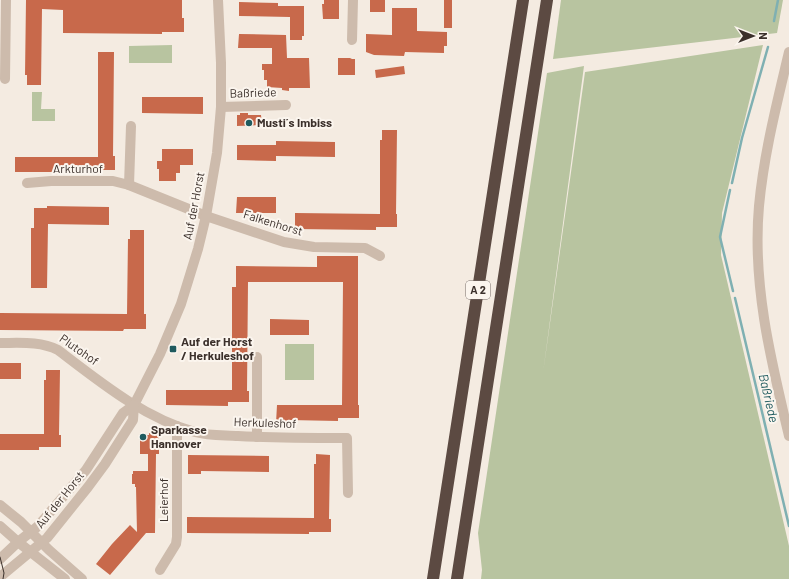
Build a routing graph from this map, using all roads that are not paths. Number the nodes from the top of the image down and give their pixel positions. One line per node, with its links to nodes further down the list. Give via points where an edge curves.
1 (6, 0): 8 (street)
2 (218, 0): 10 (street, Auf der Horst)
3 (353, 0): 6 (street)
4 (523, 0): 34 (highway, A 2)
5 (547, 0): 35 (highway, A 2)
6 (352, 40)
7 (789, 52): 20 (street, via 767,147 759,206 758,242 769,350)
8 (5, 79)
9 (286, 105): 10 (street, Baßriede)
10 (221, 107): 14 (street, Auf der Horst, via 217,153)
11 (131, 126): 13 (street)
12 (27, 183): 13 (street, Arkturhof, via 106,181)
13 (129, 185): 14 (street, Arkturhof)
14 (206, 216): 15 (street, Falkenhorst, via 284,242 314,247 366,248); 18 (street, Auf der Horst, via 181,304 160,354)
15 (380, 256)
16 (0, 343): 18 (street, Plutohof, via 45,344 58,350)
17 (257, 357): 21 (street)
18 (134, 405): 19 (street, Herkuleshof); 25 (street, Auf der Horst, via 123,413 86,470); 27 (street, Auf der Horst, via 133,420 105,464 47,538)
19 (177, 426): 21 (street, Herkuleshof, via 202,433); 30 (street, Leierhof, via 177,537 176,544)
20 (789, 436)
21 (257, 437): 22 (street, Herkuleshof, via 347,438)
22 (348, 494)
23 (0, 505): 25 (street)
24 (0, 526): 26 (street)
25 (31, 532): 26 (street, Auf der Horst); 27 (street)
26 (18, 542): 28 (street); 29 (street, Auf der Horst)
27 (41, 542): 28 (street, Auf der Horst); 33 (street)
28 (30, 551): 31 (street, Auf der Horst); 32 (street)
29 (0, 559)
30 (160, 570)
31 (0, 577)
32 (65, 579)
33 (82, 579)
34 (433, 579)
35 (457, 579)

